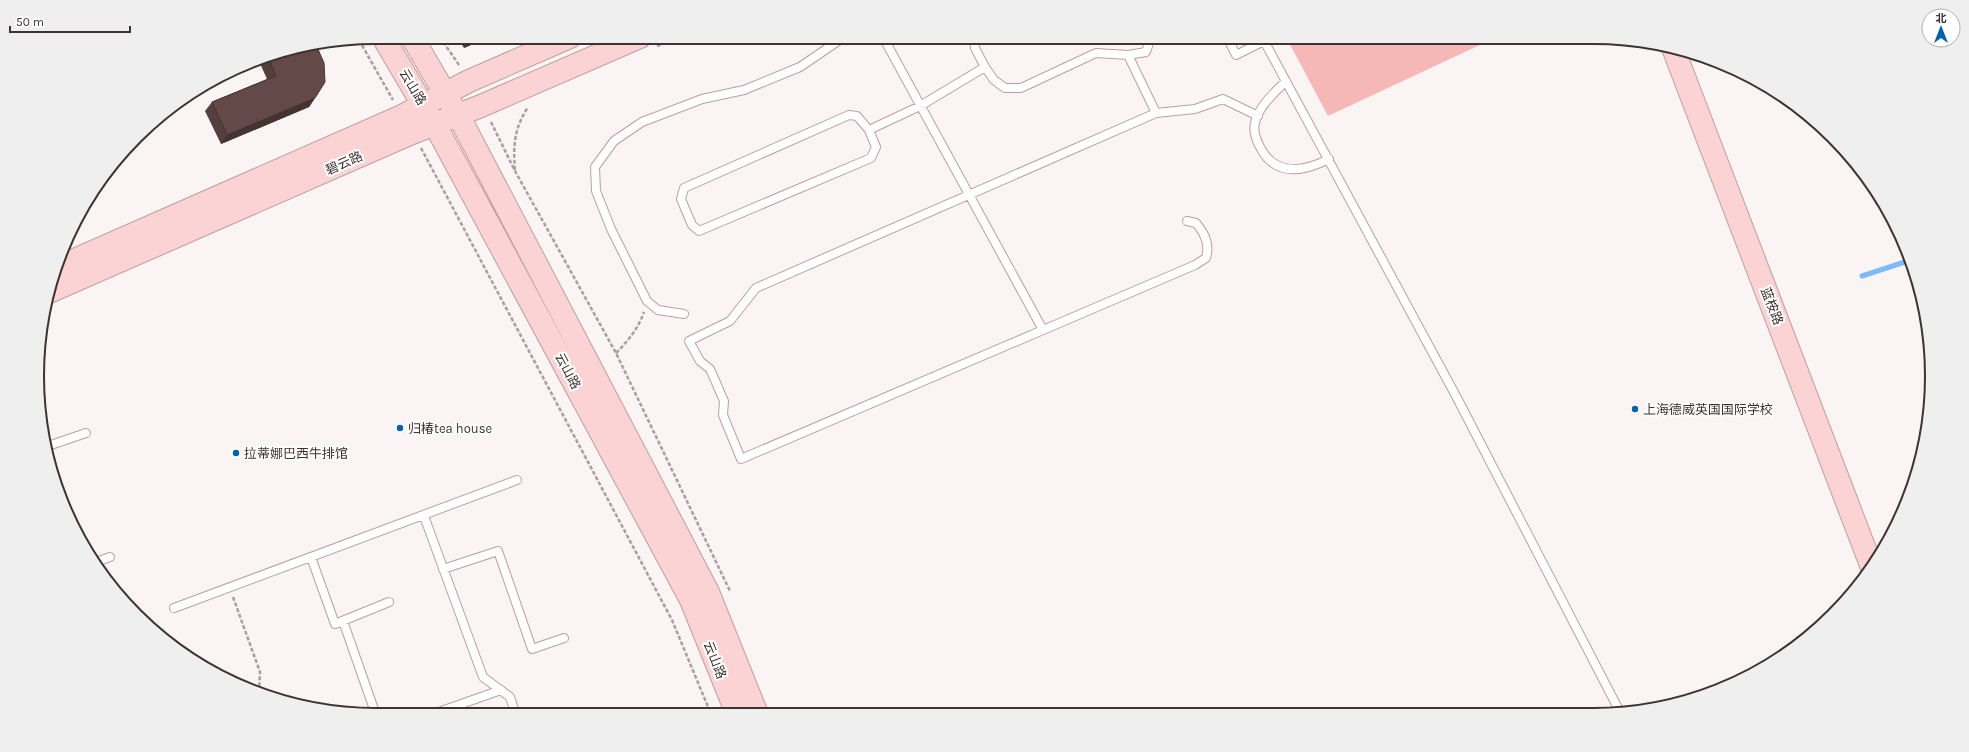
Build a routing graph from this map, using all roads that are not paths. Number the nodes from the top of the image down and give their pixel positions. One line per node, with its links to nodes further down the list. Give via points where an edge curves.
1 (387, 44): 17 (street, 云山路)
2 (416, 44): 16 (street, 云山路)
3 (554, 44): 16 (street, 碧云路, via 468,81)
4 (624, 44): 20 (street, 碧云路)
5 (834, 44): 30 (lane, via 800,67 744,90 702,99 642,122 614,141 595,167 596,191 611,229 647,301 658,310)
6 (887, 44): 18 (lane)
7 (975, 44): 14 (lane)
8 (1149, 44): 13 (lane, via 1146,52)
9 (1230, 44): 10 (lane, via 1236,55)
10 (1255, 44)
11 (1266, 44): 15 (lane)
12 (1675, 54): 38 (street, 蓝桉路)
13 (1128, 55): 14 (lane, via 1096,53 1021,88 1005,88 994,80); 19 (lane)
14 (985, 67): 18 (lane)
15 (1286, 81): 21 (lane, via 1266,102); 25 (lane)
16 (446, 94): 17 (street, 碧云路); 20 (street, 云山路)
17 (423, 105): 22 (street, 碧云路); 23 (street, 云山路)
18 (920, 106): 24 (lane); 26 (lane)
19 (1156, 113): 21 (lane, via 1195,109 1223,99); 26 (lane)
20 (458, 115): 23 (street, 碧云路); 51 (street, 云山路, via 708,592)
21 (1258, 116): 25 (lane, via 1255,122 1255,135 1259,146 1266,157 1278,166 1291,170 1305,169)
22 (407, 124): 23 (street, 碧云路); 28 (street, 碧云路); 29 (street, 碧云路)
23 (434, 124): 50 (street, 云山路, via 691,600)
24 (868, 130): 24 (lane, via 876,147 871,158 699,231 692,225 681,199 684,188 849,115 857,116)
25 (1329, 159): 46 (lane, via 1456,396)
26 (969, 195): 31 (lane); 31 (lane, via 756,288 730,321 689,341 700,361 710,369 724,401 723,415 741,459)
27 (1188, 221): 31 (lane, via 1196,223 1203,231 1209,247 1206,258)
28 (63, 266)
29 (55, 289)
30 (684, 314)
31 (1043, 330)
32 (86, 433): 33 (lane)
33 (51, 445)
34 (517, 480): 35 (lane)
35 (424, 516): 36 (lane); 40 (lane)
36 (311, 557): 42 (lane); 43 (lane, via 335,624)
37 (110, 558): 39 (lane)
38 (1869, 560)
39 (101, 561)
40 (444, 569): 44 (lane, via 498,551 532,650); 45 (lane, via 483,677)
41 (390, 602): 43 (lane)
42 (174, 608)
43 (344, 621): 47 (lane)
44 (564, 638)
45 (501, 690): 48 (lane); 49 (lane, via 510,697)
46 (1617, 707)
47 (374, 708)
48 (450, 708)
49 (514, 708)
50 (735, 708)
51 (755, 708)

